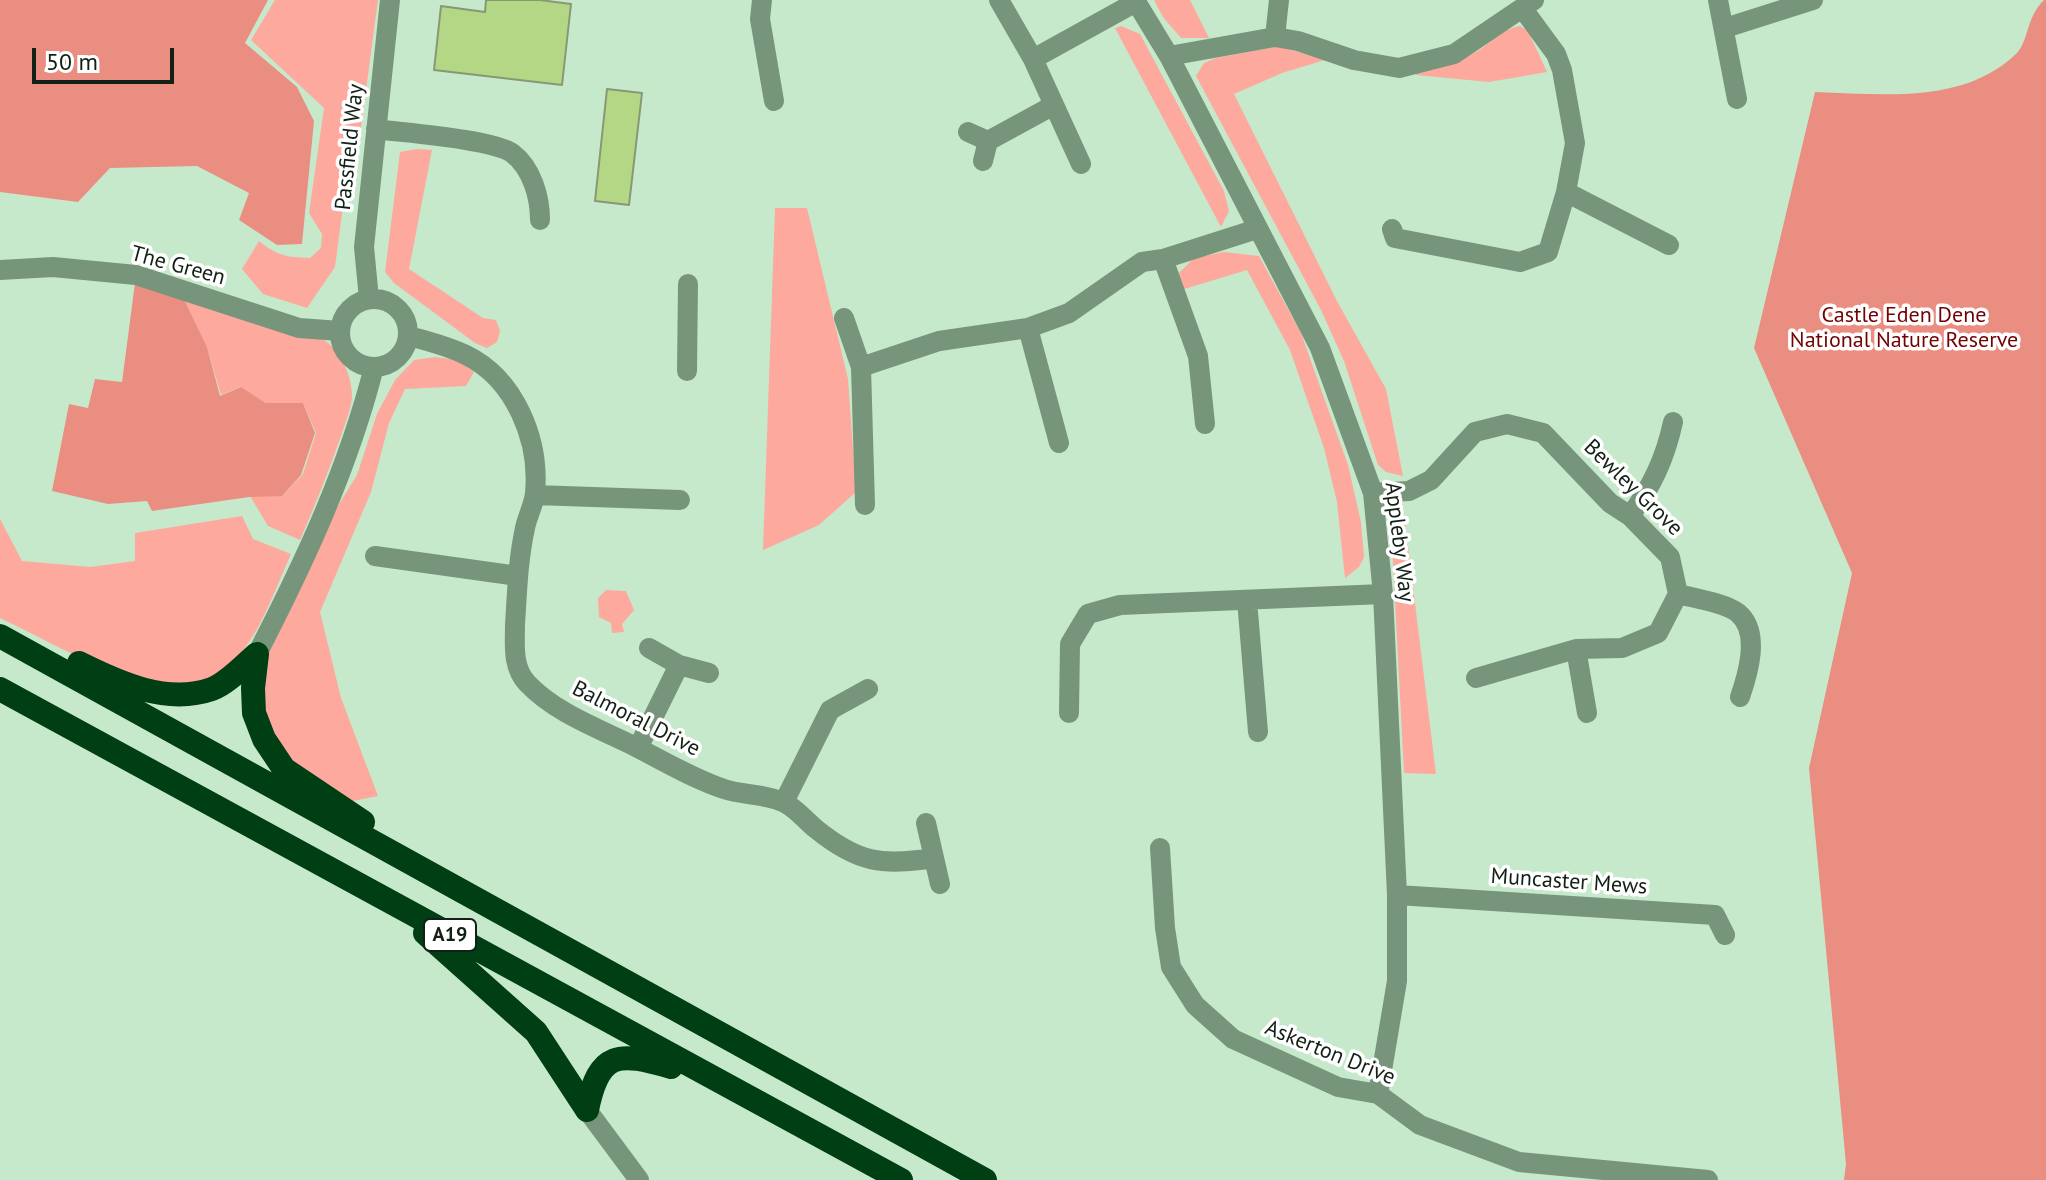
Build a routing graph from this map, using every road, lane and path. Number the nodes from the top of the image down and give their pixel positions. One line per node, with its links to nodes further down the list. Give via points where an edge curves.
1 (390, 0): 16 (street, Passfield Way)
2 (762, 0): 14 (street, via 760,19)
3 (999, 0): 12 (street)
4 (1279, 0): 10 (street)
5 (1718, 0): 9 (street)
6 (1813, 0): 9 (street)
7 (1136, 1): 11 (street, Appleby Way); 12 (street)
8 (1529, 5): 10 (street, via 1454,54 1399,68); 19 (street, via 1562,70 1575,143)
9 (1725, 28): 13 (street)
10 (1275, 37): 11 (street)
11 (1169, 56): 21 (street, Appleby Way)
12 (1033, 59): 15 (street)
13 (1737, 99)
14 (774, 101)
15 (1054, 105): 17 (street); 18 (street)
16 (376, 129): 20 (street, via 488,144 512,153 531,176); 27 (street, Passfield Way, via 364,247)
17 (980, 144)
18 (1081, 164)
19 (1566, 192): 22 (street, via 1548,252 1520,262 1395,238); 23 (street)
20 (540, 220)
21 (1257, 229): 24 (street); 38 (street, Appleby Way, via 1320,348)
22 (1392, 229)
23 (1669, 245)
24 (1163, 259): 29 (street, via 1142,262 1069,313); 36 (street, via 1198,356)
25 (0, 270): 30 (street, The Green, via 53,267 136,275 299,328)
26 (688, 284): 34 (street)
27 (369, 299): 30 (street, via 349,309); 31 (street, via 396,305 406,318)
28 (844, 318): 33 (street)
29 (1028, 328): 33 (street, via 939,341); 37 (street)
30 (340, 331): 32 (street, via 353,360)
31 (409, 336): 32 (street, via 396,359); 39 (street, Balmoral Drive, via 468,355 492,372 515,400 528,427)
32 (374, 367): 52 (street, via 337,485)
33 (861, 367): 41 (street)
34 (687, 371)
35 (1673, 422): 42 (street, via 1654,481)
36 (1205, 424)
37 (1059, 443)
38 (1373, 493): 42 (street, Bewley Grove, via 1409,491 1431,480 1475,432 1507,424 1543,433 1610,503); 45 (street, Appleby Way)
39 (535, 495): 40 (street); 44 (street, Balmoral Drive)
40 (680, 500)
41 (865, 505)
42 (1630, 516): 46 (street, Bewley Grove, via 1670,557)
43 (375, 556): 44 (street)
44 (518, 576): 62 (street, Balmoral Drive, via 514,649 525,681 567,713)
45 (1383, 594): 47 (street); 69 (street, Appleby Way)
46 (1678, 594): 51 (street, via 1658,633 1622,648); 58 (street, via 1730,608 1745,620 1751,645)
47 (1247, 600): 59 (street, via 1120,605 1088,614 1070,644); 61 (street)
48 (0, 628): 52 (highway, via 146,691 187,695 215,688)
49 (0, 636): 67 (highway, A19)
50 (649, 648): 53 (street)
51 (1576, 649): 55 (street); 60 (street)
52 (257, 654): 67 (highway, via 254,713 284,769)
53 (679, 665): 54 (street); 62 (street)
54 (709, 673)
55 (1476, 678)
56 (0, 689): 70 (highway, A19)
57 (868, 689): 63 (street, via 830,710)
58 (1740, 697)
59 (1069, 713)
60 (1587, 713)
61 (1258, 732)
62 (638, 748): 63 (street, Balmoral Drive, via 724,789)
63 (784, 802): 66 (street, Balmoral Drive, via 860,857 899,864)
64 (926, 823): 66 (street)
65 (1160, 848): 73 (street, Askerton Drive, via 1171,967 1195,1005 1233,1039 1338,1087)
66 (934, 858): 68 (street)
67 (439, 880): 77 (highway, A19)
68 (940, 884)
69 (1397, 895): 71 (street, Muncaster Mews, via 1715,915); 73 (street, Appleby Way, via 1397,981)
70 (386, 900): 72 (highway, A19); 74 (highway, via 536,1032)
71 (1725, 935)
72 (715, 1079): 74 (highway, via 634,1056 613,1060 592,1086); 76 (highway, A19)
73 (1378, 1094): 78 (street, Askerton Drive, via 1420,1125 1519,1162)
74 (587, 1110): 75 (street)
75 (639, 1180)
76 (901, 1180)
77 (985, 1180)
78 (1708, 1180)

